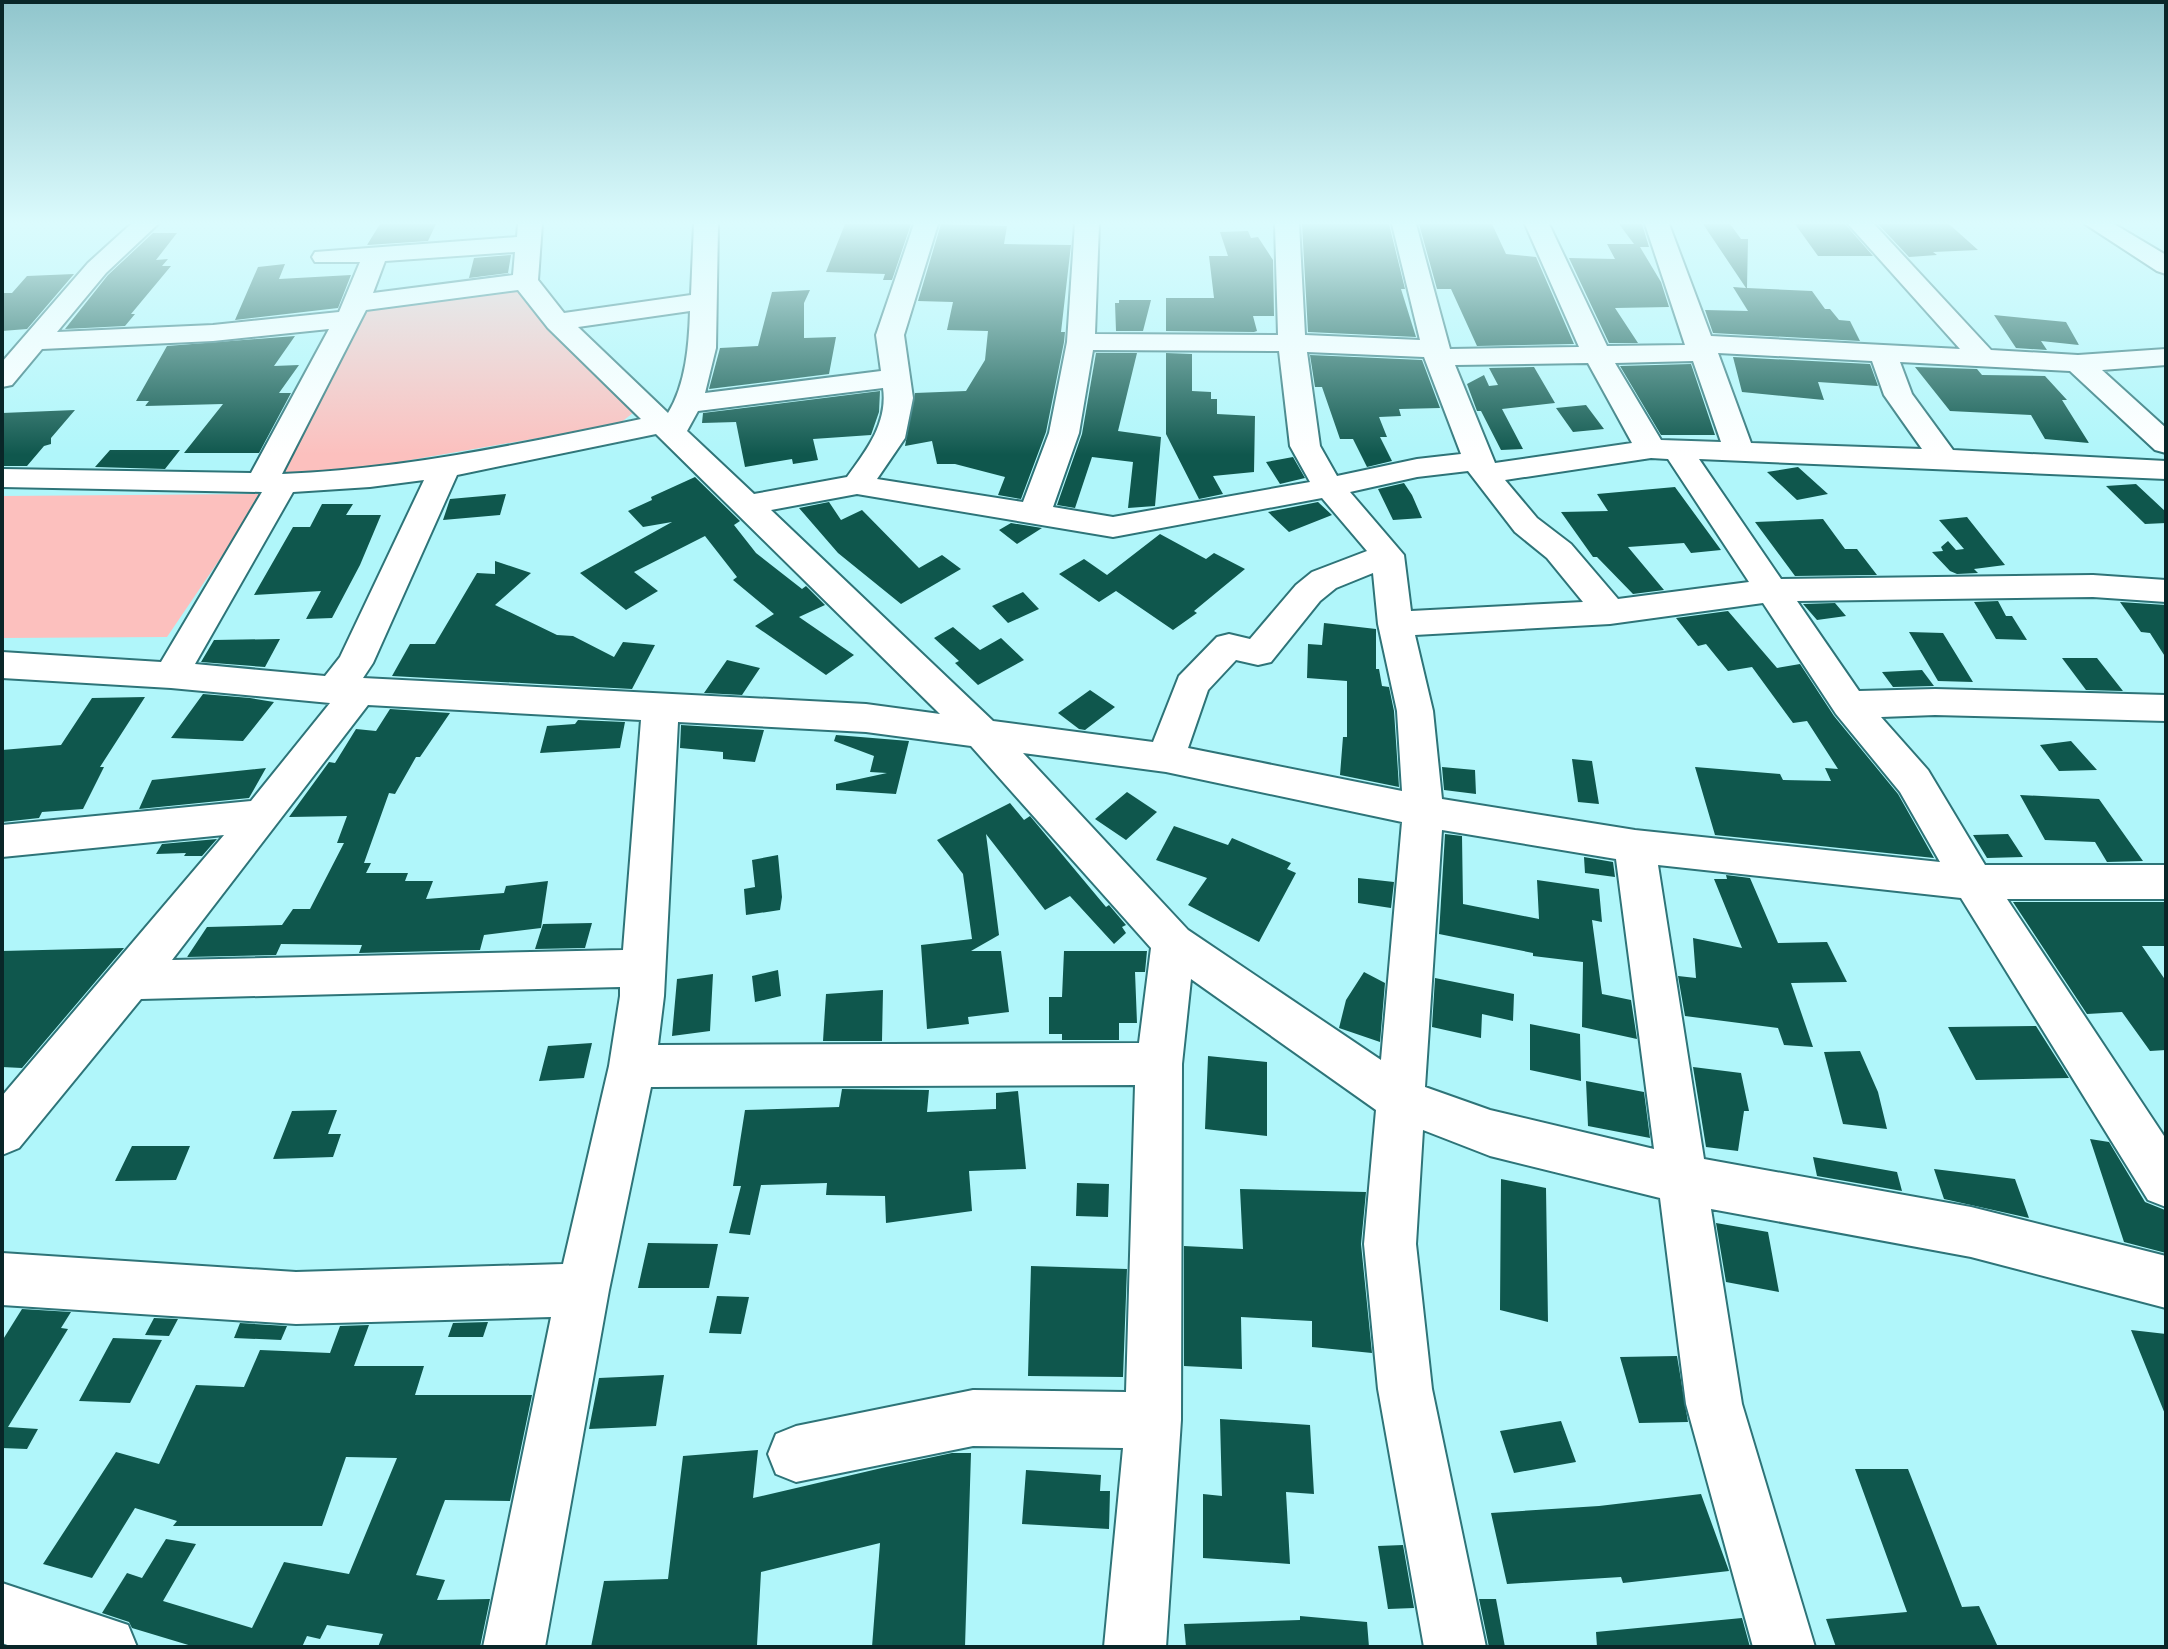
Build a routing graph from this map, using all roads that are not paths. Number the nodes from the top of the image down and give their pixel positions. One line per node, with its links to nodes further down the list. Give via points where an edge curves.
1 (69, 301): 15 (street)
2 (357, 301): 13 (street)
3 (382, 301): 13 (street)
4 (548, 301): 14 (street)
5 (703, 301): 14 (street); 27 (street, via 702,348)
6 (901, 301): 26 (street, via 890,335)
7 (1083, 301): 16 (street)
8 (1290, 301): 17 (street)
9 (1424, 301): 19 (street)
10 (1572, 301): 21 (street)
11 (1684, 301): 18 (street)
12 (1931, 301): 23 (street)
13 (353, 311): 15 (street, via 213,333); 36 (street)
14 (557, 322): 27 (street)
15 (34, 341): 25 (street)
16 (1081, 342): 17 (street); 40 (street, via 1064,433)
17 (1292, 343): 19 (street); 38 (street, via 1305,446)
18 (1700, 348): 20 (street); 21 (street); 30 (street)
19 (1437, 353): 21 (street); 33 (street)
20 (1883, 354): 23 (street); 31 (street, via 1898,395)
21 (1597, 355): 29 (street)
22 (2166, 357): 24 (street)
23 (1984, 359): 24 (street)
24 (2078, 363): 28 (street)
25 (6, 371)
26 (896, 378): 27 (street); 37 (street, via 899,398 890,438)
27 (674, 420): 32 (street); 39 (street)
28 (2166, 444)
29 (1664, 450): 30 (street); 33 (street); 42 (street)
30 (1739, 450): 31 (street)
31 (1945, 460): 34 (street)
32 (445, 468): 36 (street); 48 (street)
33 (1480, 468): 38 (street); 44 (street, via 1526,525 1559,551)
34 (2166, 470)
35 (2, 478): 36 (street)
36 (272, 482): 47 (street)
37 (857, 485): 39 (street); 40 (street)
38 (1327, 485): 40 (street, via 1113,527); 41 (street)
39 (748, 505): 52 (street)
40 (1035, 514)
41 (1388, 555): 45 (street); 53 (street, via 1324,580 1258,653 1229,646 1192,685)
42 (1774, 590): 43 (street, via 2062,586); 44 (street); 49 (street)
43 (2166, 591)
44 (1610, 612): 45 (street)
45 (1395, 624): 54 (street, via 1415,711)
46 (2, 665): 47 (street)
47 (171, 675): 48 (street)
48 (346, 691): 50 (street); 55 (street)
49 (1849, 705): 51 (street); 58 (street, via 1914,781)
50 (660, 706): 52 (street, via 866,718); 61 (street)
51 (2166, 708)
52 (981, 732): 53 (street); 60 (street)
53 (1166, 758): 54 (street)
54 (1423, 811): 57 (street); 65 (street)
55 (262, 816): 56 (street); 62 (street)
56 (2, 841)
57 (1635, 846): 58 (street); 67 (street)
58 (1973, 882): 59 (street); 68 (street)
59 (2166, 882)
60 (1173, 943): 63 (street); 65 (street)
61 (642, 968): 62 (street); 64 (street)
62 (131, 980): 66 (street)
63 (1159, 1064): 64 (street); 72 (street)
64 (632, 1066): 71 (street)
65 (1401, 1100): 67 (street, via 1490,1133); 78 (street, via 1390,1244 1405,1389)
66 (2, 1132)
67 (1680, 1179): 70 (street, via 1971,1232); 79 (street, via 1714,1404)
68 (2166, 1183)
69 (2, 1279): 71 (street, via 296,1298)
70 (2166, 1282)
71 (583, 1290): 76 (street)
72 (1153, 1420): 73 (street, via 973,1418); 77 (street)
73 (796, 1454)
74 (2, 1613): 75 (street)
75 (106, 1647)
76 (514, 1647)
77 (1135, 1647)
78 (1455, 1647)
79 (1784, 1647)

